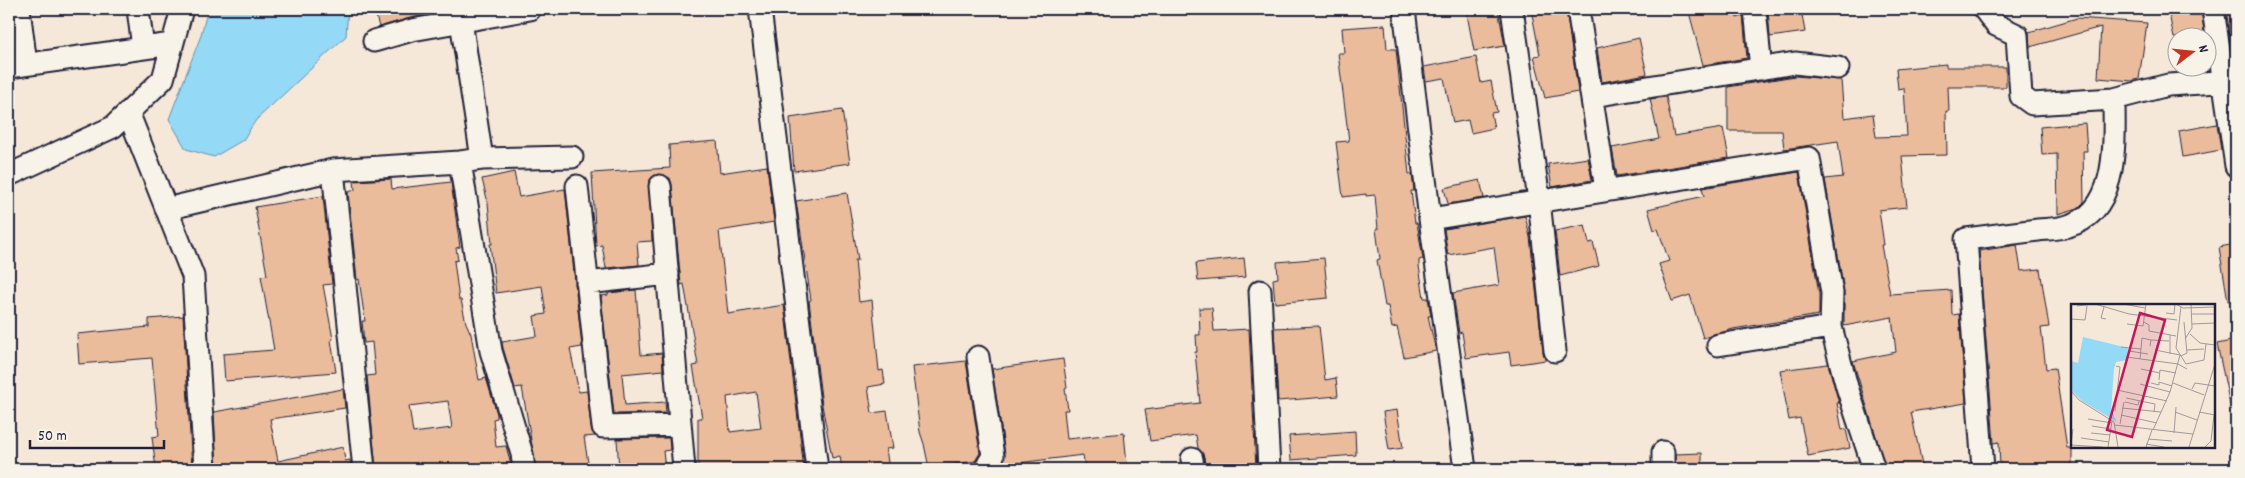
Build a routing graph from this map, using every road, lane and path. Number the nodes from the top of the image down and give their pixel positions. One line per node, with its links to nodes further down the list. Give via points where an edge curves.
1 (19, 9): 16 (street)
2 (138, 9): 15 (street)
3 (182, 9): 14 (street)
4 (530, 9): 12 (street)
5 (760, 9): 47 (street)
6 (1404, 9): 34 (street)
7 (1512, 9): 32 (street)
8 (1578, 9): 20 (street)
9 (1755, 9): 18 (street)
10 (1984, 9): 21 (street, via 1996,25 2016,35 2022,96 2032,104)
11 (2213, 9): 19 (street)
12 (461, 21): 13 (street); 24 (street)
13 (374, 41)
14 (172, 44): 15 (street); 22 (street, via 163,79)
15 (143, 48): 16 (street)
16 (18, 66)
17 (1838, 68): 18 (street, via 1795,63)
18 (1761, 69): 20 (street)
19 (2231, 82): 21 (street, via 2168,85); 26 (street)
20 (1593, 96): 31 (street)
21 (2114, 99): 52 (street, via 2110,175 2097,206 2085,218 2069,226 1966,239)
22 (128, 112): 28 (street, via 113,127); 33 (street)
23 (572, 157): 24 (street)
24 (482, 159): 25 (street)
25 (460, 162): 27 (street); 45 (street, via 491,351)
26 (2236, 166)
27 (333, 170): 33 (street); 44 (street)
28 (9, 174)
29 (577, 186): 36 (street)
30 (660, 186): 35 (street)
31 (1606, 190): 32 (street); 38 (street, via 1809,158 1832,293)
32 (1539, 200): 34 (street); 40 (street)
33 (166, 210): 43 (street, via 193,276)
34 (1430, 219): 50 (street)
35 (668, 274): 36 (street); 42 (street)
36 (588, 283): 42 (street, via 603,427)
37 (1260, 291): 49 (street)
38 (1831, 327): 39 (street); 51 (street)
39 (1718, 344)
40 (1555, 351)
41 (978, 357): 48 (street, via 993,456)
42 (680, 425): 46 (street)
43 (205, 469)
44 (364, 469)
45 (524, 469)
46 (684, 469)
47 (817, 469)
48 (985, 469)
49 (1269, 469)
50 (1465, 469)
51 (1874, 469)
52 (1983, 469)

